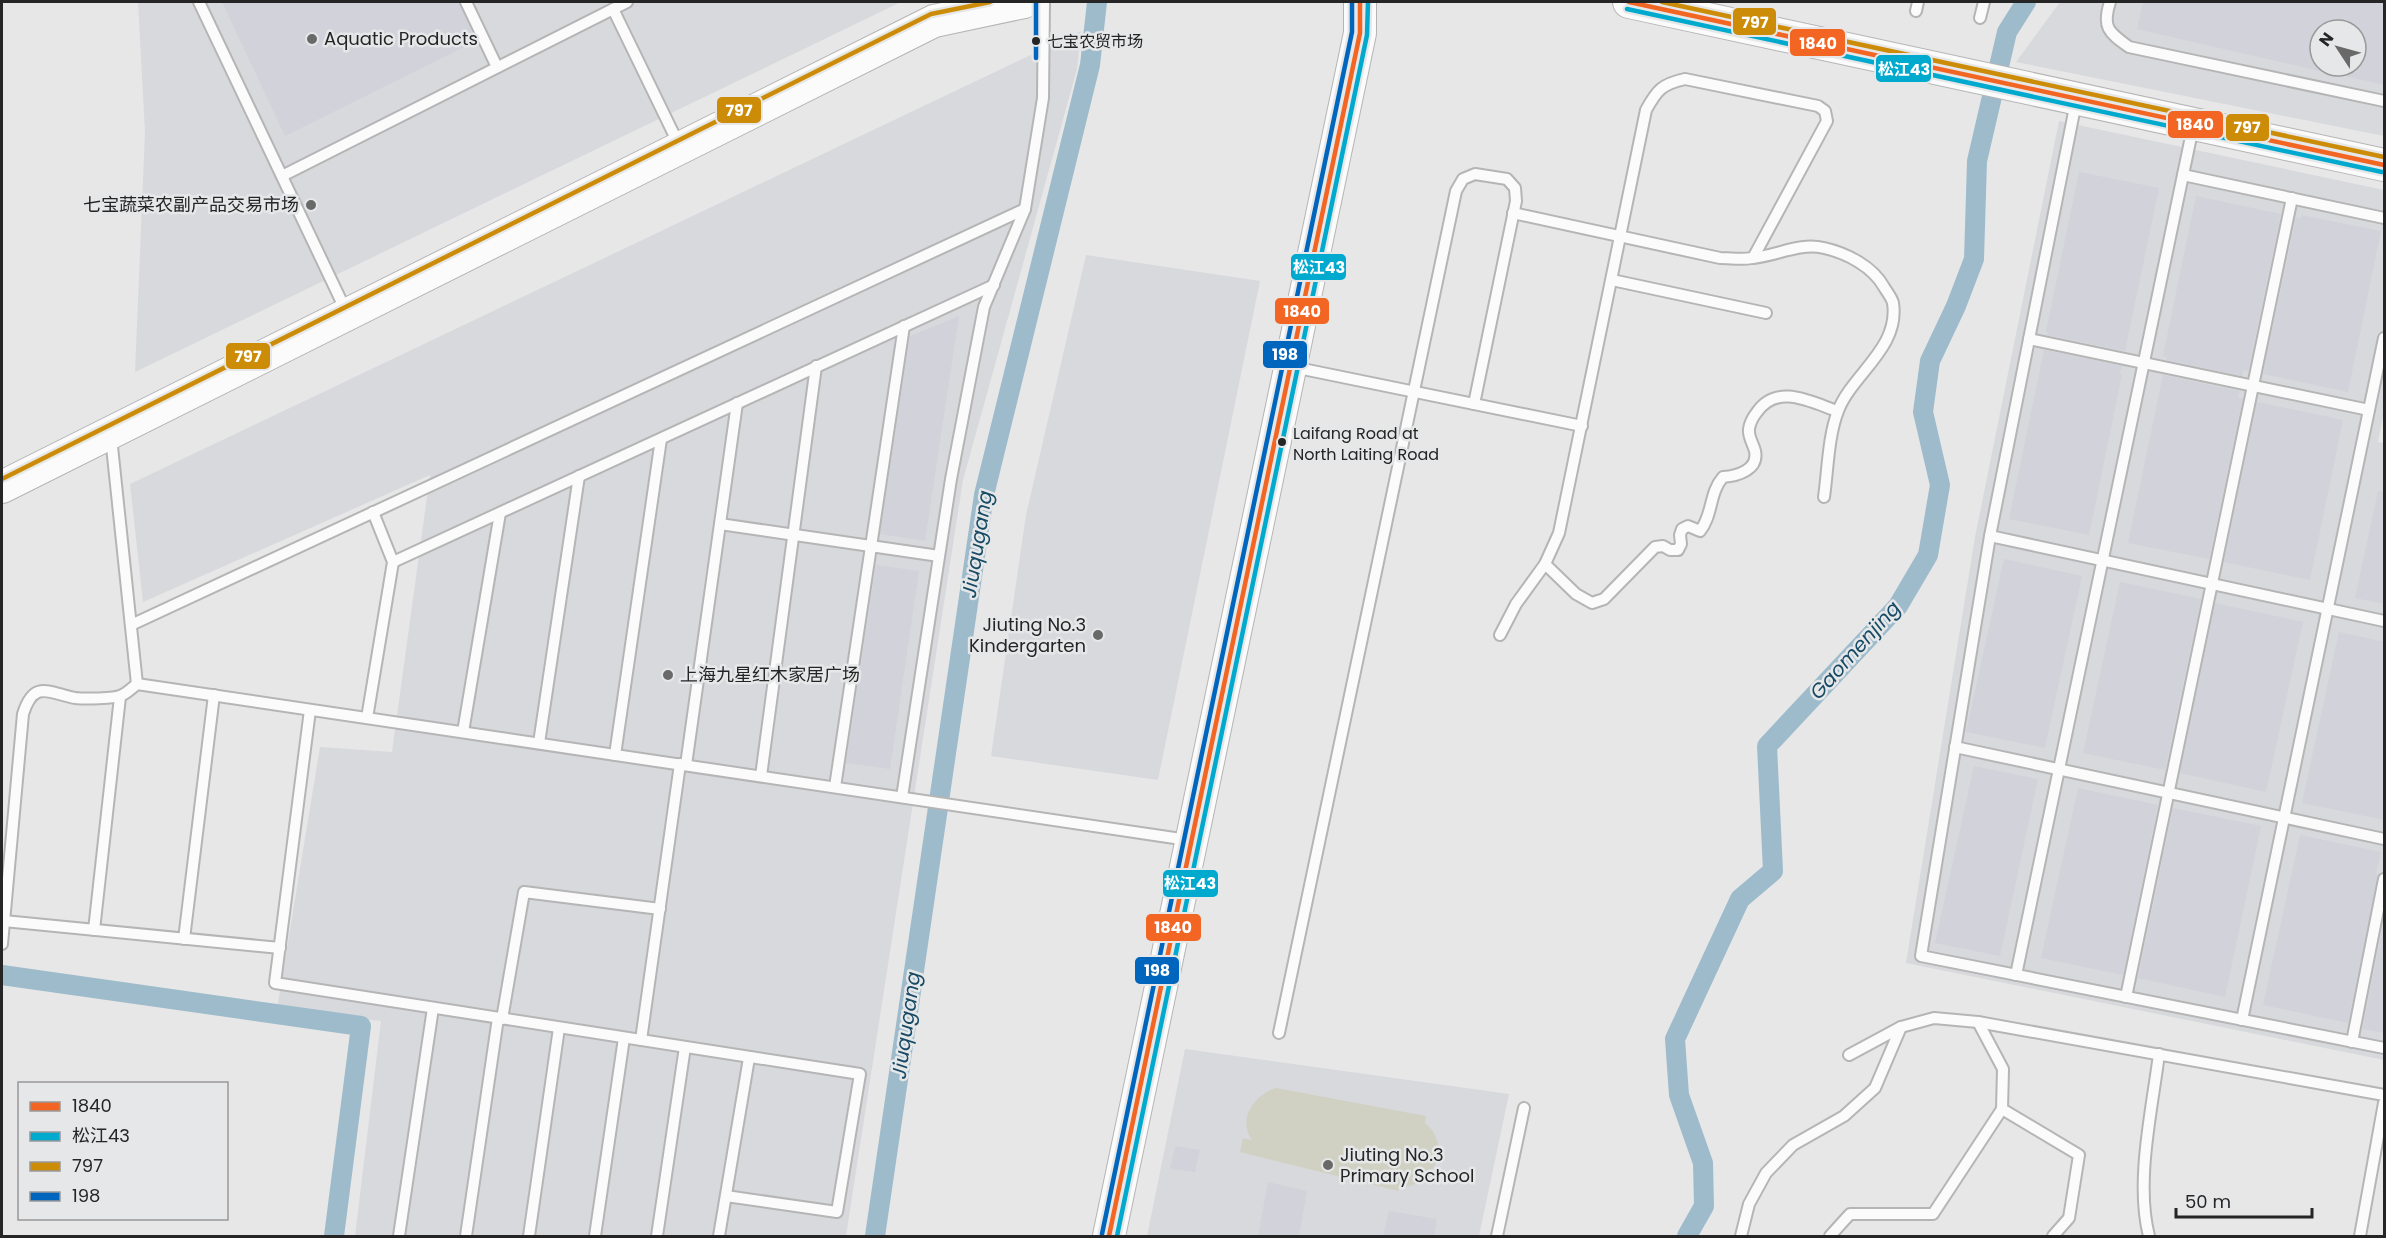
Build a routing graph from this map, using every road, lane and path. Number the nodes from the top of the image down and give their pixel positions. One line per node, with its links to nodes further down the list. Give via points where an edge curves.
1 (199, 2): 18 (lane)
2 (466, 2): 12 (lane)
3 (627, 2): 10 (lane)
4 (1044, 2): 21 (lane, via 1044,98)
5 (1360, 2): 35 (street, via 1360,33)
6 (1984, 2): 11 (lane)
7 (2110, 2): 14 (lane, via 2105,18 2111,34 2129,47)
8 (1004, 4): 16 (street, via 934,21)
9 (1649, 4): 13 (street)
10 (613, 9): 12 (lane); 16 (lane)
11 (1980, 18)
12 (497, 67): 18 (lane)
13 (2077, 99): 15 (street); 32 (lane)
14 (2385, 101)
15 (2193, 124): 17 (street); 19 (lane)
16 (681, 148): 29 (street)
17 (2385, 165)
18 (282, 176): 29 (lane)
19 (2182, 176): 20 (lane); 33 (lane)
20 (2292, 198): 23 (lane); 36 (lane)
21 (1025, 209): 27 (lane); 48 (lane)
22 (1513, 213): 24 (lane); 37 (lane, via 1515,188 1507,179 1475,174 1463,179 1456,191); 39 (lane)
23 (2385, 218)
24 (1620, 237): 25 (lane, via 1720,258); 25 (lane, via 1647,110 1656,93 1668,83 1684,79 1818,106 1825,111 1827,121); 26 (lane)
25 (1753, 258): 41 (lane, via 1804,246 1825,248 1866,267 1879,278 1893,302 1891,330)
26 (1612, 280): 28 (lane); 42 (lane)
27 (993, 285): 30 (lane); 54 (lane, via 984,307)
28 (1766, 313)
29 (347, 314): 43 (street)
30 (904, 326): 34 (lane); 53 (lane)
31 (2385, 338): 40 (lane)
32 (2029, 339): 33 (lane); 52 (lane)
33 (2144, 363): 36 (lane); 55 (lane)
34 (816, 366): 38 (lane); 51 (lane)
35 (1290, 367): 37 (lane); 80 (street)
36 (2253, 386): 40 (lane); 58 (lane)
37 (1414, 392): 39 (lane); 96 (lane)
38 (737, 403): 44 (lane); 50 (lane)
39 (1474, 404): 42 (lane)
40 (2369, 410): 59 (lane)
41 (1838, 411): 47 (lane); 57 (lane, via 1794,396 1775,396 1762,405 1749,430 1756,453 1752,463 1746,471 1723,477 1716,485 1705,525 1700,531 1688,526 1682,529 1678,550 1655,548 1604,599 1592,603 1576,594)
42 (1581, 426): 57 (lane, via 1559,533)
43 (110, 432): 46 (street); 61 (lane)
44 (661, 439): 45 (lane); 71 (lane)
45 (579, 476): 49 (lane); 69 (lane)
46 (2, 487)
47 (1824, 497)
48 (373, 513): 56 (lane); 61 (lane)
49 (500, 513): 56 (lane); 68 (lane)
50 (720, 524): 51 (lane); 72 (lane)
51 (794, 535): 53 (lane); 74 (lane)
52 (1990, 536): 55 (lane); 70 (lane)
53 (871, 546): 54 (lane); 75 (lane)
54 (939, 556): 77 (lane)
55 (2103, 560): 58 (lane); 73 (lane)
56 (393, 562): 67 (lane)
57 (1545, 564): 62 (lane)
58 (2212, 584): 59 (lane); 76 (lane)
59 (2328, 608): 60 (lane); 78 (lane)
60 (2385, 621)
61 (131, 625): 63 (lane)
62 (1500, 634)
63 (137, 684): 64 (lane); 65 (lane)
64 (214, 695): 66 (lane); 85 (lane)
65 (120, 697): 83 (lane, via 76,698 43,690 27,702); 84 (lane)
66 (310, 710): 67 (lane); 87 (lane)
67 (367, 718): 68 (lane)
68 (463, 732): 69 (lane)
69 (539, 743): 71 (lane)
70 (1955, 747): 73 (lane); 88 (lane, via 1920,956)
71 (615, 755): 72 (lane)
72 (683, 765): 74 (lane); 82 (lane)
73 (2059, 769): 76 (lane); 88 (lane)
74 (761, 776): 75 (lane)
75 (835, 787): 77 (lane)
76 (2169, 793): 78 (lane); 89 (lane)
77 (905, 797): 80 (lane)
78 (2284, 818): 79 (lane); 92 (lane)
79 (2385, 839)
80 (1191, 840): 116 (street)
81 (2385, 879): 99 (lane)
82 (660, 909): 91 (lane, via 524,892); 98 (lane)
83 (4, 921): 84 (lane); 86 (lane)
84 (94, 930): 85 (lane)
85 (184, 939): 87 (lane)
86 (2, 944)
87 (280, 948): 90 (lane, via 275,983)
88 (2016, 975): 89 (lane)
89 (2126, 997): 92 (lane)
90 (434, 1008): 91 (lane); 110 (lane)
91 (500, 1018): 94 (lane); 111 (lane)
92 (2242, 1020): 99 (lane)
93 (1978, 1022): 95 (lane, via 1934,1018); 103 (lane); 108 (lane, via 2003,1069)
94 (559, 1028): 97 (lane); 112 (lane)
95 (1901, 1028): 102 (lane); 118 (lane, via 1875,1088 1844,1116 1793,1145 1766,1173 1749,1204)
96 (1279, 1033)
97 (624, 1038): 98 (lane); 113 (lane)
98 (641, 1040): 100 (lane)
99 (2352, 1042): 101 (lane)
100 (685, 1047): 104 (lane); 114 (lane)
101 (2385, 1048)
102 (1849, 1054)
103 (2159, 1054): 105 (lane); 121 (lane, via 2143,1185)
104 (749, 1058): 109 (lane); 109 (lane, via 860,1074 839,1201 837,1212)
105 (2385, 1095)
106 (2385, 1102): 122 (lane)
107 (1524, 1108): 117 (lane)
108 (2002, 1109): 119 (lane, via 1933,1214 1850,1214); 120 (lane, via 2079,1155 2070,1218)
109 (726, 1196): 115 (lane)
110 (399, 1236)
111 (466, 1236)
112 (529, 1236)
113 (595, 1236)
114 (657, 1236)
115 (719, 1236)
116 (1108, 1236)
117 (1497, 1236)
118 (1741, 1236)
119 (1830, 1236)
120 (2053, 1236)
121 (2149, 1236)
122 (2360, 1236)

